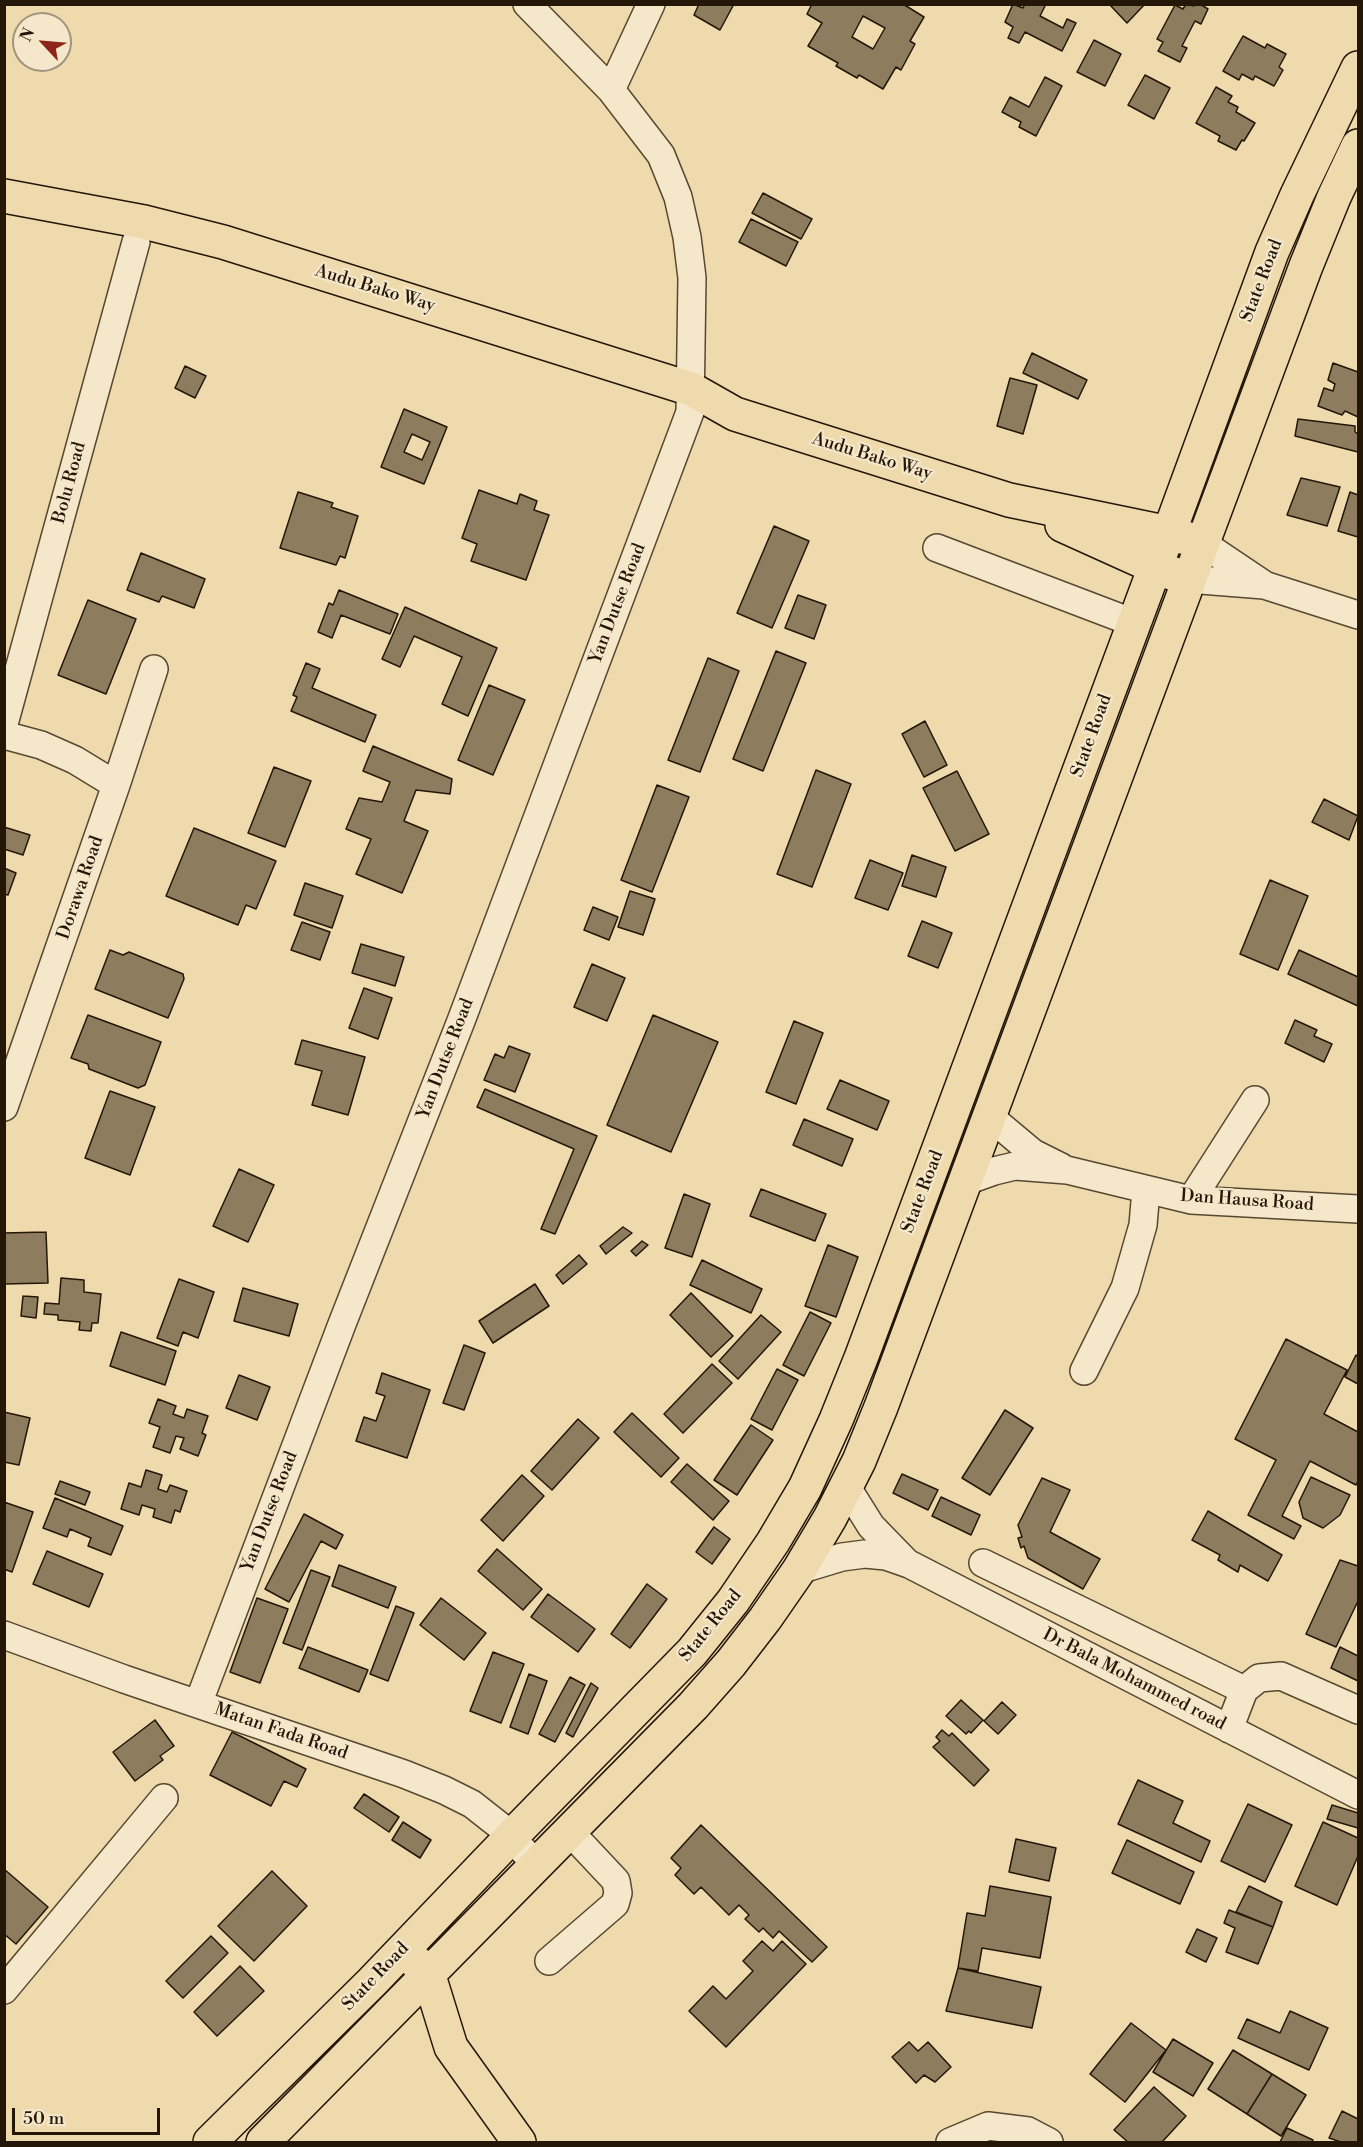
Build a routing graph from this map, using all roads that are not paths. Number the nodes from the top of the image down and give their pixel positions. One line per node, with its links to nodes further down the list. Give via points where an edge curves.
1 (527, 4): 4 (street)
2 (651, 4): 4 (street)
3 (1359, 68): 11 (main road, State Road, via 1272,252)
4 (611, 90): 9 (street, via 661,155 678,197 692,278)
5 (1359, 146): 12 (main road, State Road, via 1306,266)
6 (4, 196): 9 (main road, Audu Bako Way, via 144,222 223,242)
7 (4, 217): 8 (main road, Audu Bako Way)
8 (136, 242): 9 (main road, Audu Bako Way); 20 (street, Bolu Road)
9 (690, 400): 10 (main road, Audu Bako Way); 38 (street, Yan Dutse Road, via 461,1022)
10 (1009, 500): 11 (main road, Audu Bako Way); 14 (main road, Audu Bako Way)
11 (1169, 533): 12 (main road, Audu Bako Way); 14 (main road, State Road)
12 (1202, 543): 15 (main road, State Road); 16 (street)
13 (937, 548): 18 (street)
14 (1155, 567): 15 (main road, Audu Bako Way); 18 (main road, State Road)
15 (1188, 579): 16 (street); 25 (main road, State Road)
16 (1264, 585): 17 (street)
17 (1359, 615)
18 (1134, 623): 44 (main road, State Road, via 861,1358 805,1488 733,1601 692,1652)
19 (154, 669): 22 (street, Dorawa Road)
20 (4, 724)
21 (4, 735): 22 (street, via 75,760)
22 (116, 785): 24 (street, Dorawa Road)
23 (1255, 1100): 29 (street)
24 (4, 1107)
25 (990, 1117): 26 (street, Dan Hausa Road, via 1033,1153); 27 (main road, State Road)
26 (1067, 1170): 27 (street, Dan Hausa Road, via 1014,1167); 28 (street, Dan Hausa Road)
27 (966, 1181): 32 (main road, State Road, via 881,1407)
28 (1146, 1190): 29 (street, Dan Hausa Road); 31 (street, via 1143,1225 1125,1288)
29 (1191, 1200): 30 (street, Dan Hausa Road)
30 (1359, 1209)
31 (1084, 1371)
32 (846, 1486): 34 (street, via 872,1526); 35 (main road, State Road)
33 (983, 1563): 37 (street)
34 (909, 1564): 35 (street, via 865,1554); 40 (street, Dr Bala Mohammed road)
35 (799, 1570): 43 (main road, State Road, via 731,1664)
36 (4, 1635): 38 (street, Matan Fada Road)
37 (1244, 1689): 39 (street, via 1259,1678 1281,1676); 40 (street)
38 (198, 1704): 44 (street, Matan Fada Road, via 444,1790 472,1804)
39 (1359, 1710)
40 (1229, 1729): 41 (street, Dr Bala Mohammed road)
41 (1359, 1796)
42 (164, 1798): 50 (street)
43 (570, 1832): 45 (main road, State Road); 47 (street, via 616,1881 618,1893 615,1904)
44 (511, 1837): 45 (street, Matan Fada Road); 46 (main road, State Road)
45 (537, 1865): 48 (main road, State Road)
46 (404, 1948): 48 (main road); 49 (main road, State Road)
47 (549, 1961)
48 (429, 1976): 51 (main road, State Road); 52 (main road)
49 (372, 1982): 51 (main road); 53 (main road, State Road)
50 (4, 1990)
51 (395, 2010): 52 (main road); 54 (main road, State Road)
52 (451, 2047): 55 (main road)
53 (210, 2142)
54 (263, 2142)
55 (519, 2142)
56 (950, 2142): 57 (street, via 988,2126 1028,2131)
57 (1048, 2142)

